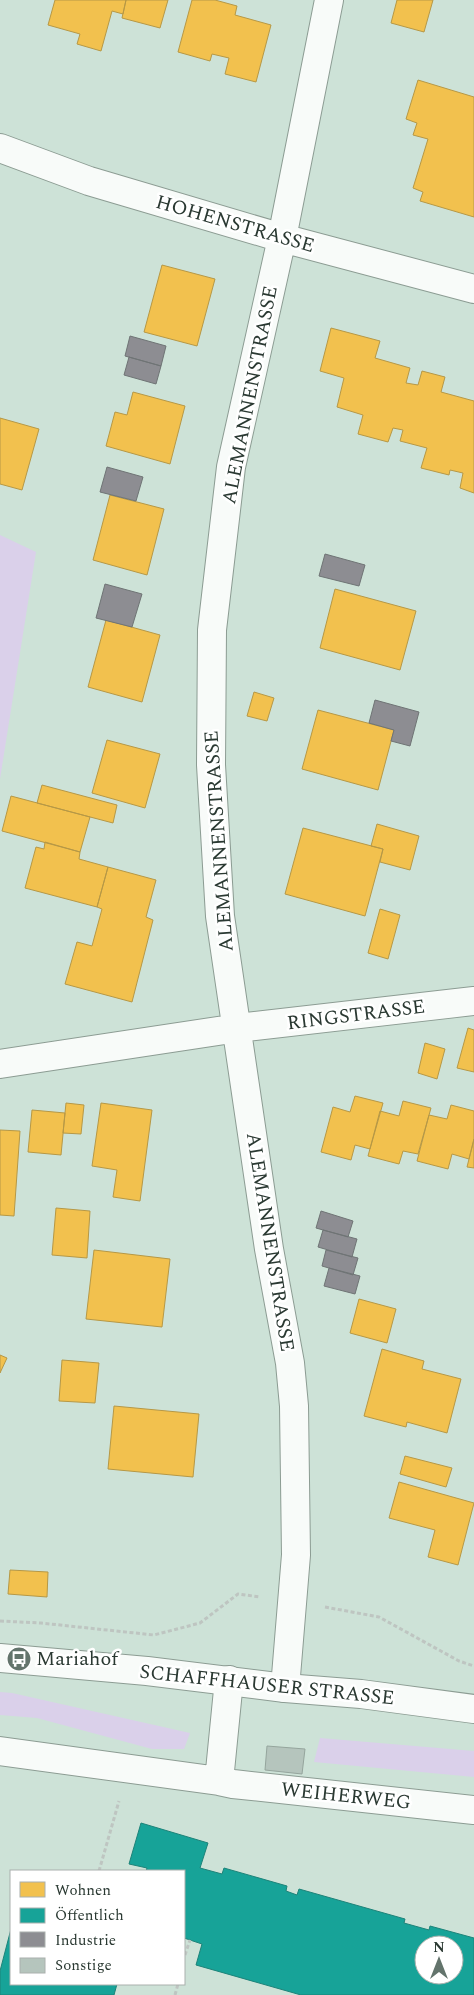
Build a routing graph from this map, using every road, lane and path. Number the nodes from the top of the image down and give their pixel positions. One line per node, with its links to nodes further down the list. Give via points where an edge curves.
1 (329, 0): 3 (street, ALEMANNENSTRASSE)
2 (0, 148): 3 (street, HOHENSTRASSE, via 89,181)
3 (282, 238): 4 (street, HOHENSTRASSE); 6 (street, ALEMANNENSTRASSE, via 231,467 212,630 211,766 220,916)
4 (474, 289)
5 (474, 1002): 6 (street, RINGSTRASSE)
6 (238, 1028): 7 (street, RINGSTRASSE); 8 (street, ALEMANNENSTRASSE, via 269,1249 290,1362 294,1406 296,1555)
7 (0, 1064)
8 (292, 1600): 9 (path, via 238,1594 200,1623 154,1635); 11 (path, via 379,1617); 13 (street, ALEMANNENSTRASSE)
9 (0, 1621)
10 (0, 1658): 12 (street, SCHAFFHAUSER STRASSE)
11 (474, 1666)
12 (229, 1680): 13 (street, SCHAFFHAUSER STRASSE); 17 (street)
13 (285, 1688): 14 (street, SCHAFFHAUSER STRASSE)
14 (474, 1709)
15 (0, 1751): 16 (street, WEIHERWEG)
16 (128, 1769): 17 (street, WEIHERWEG); 19 (path)
17 (219, 1781): 18 (street, WEIHERWEG)
18 (474, 1810)
19 (99, 1870)
20 (190, 1940): 21 (path)
21 (185, 1952)

